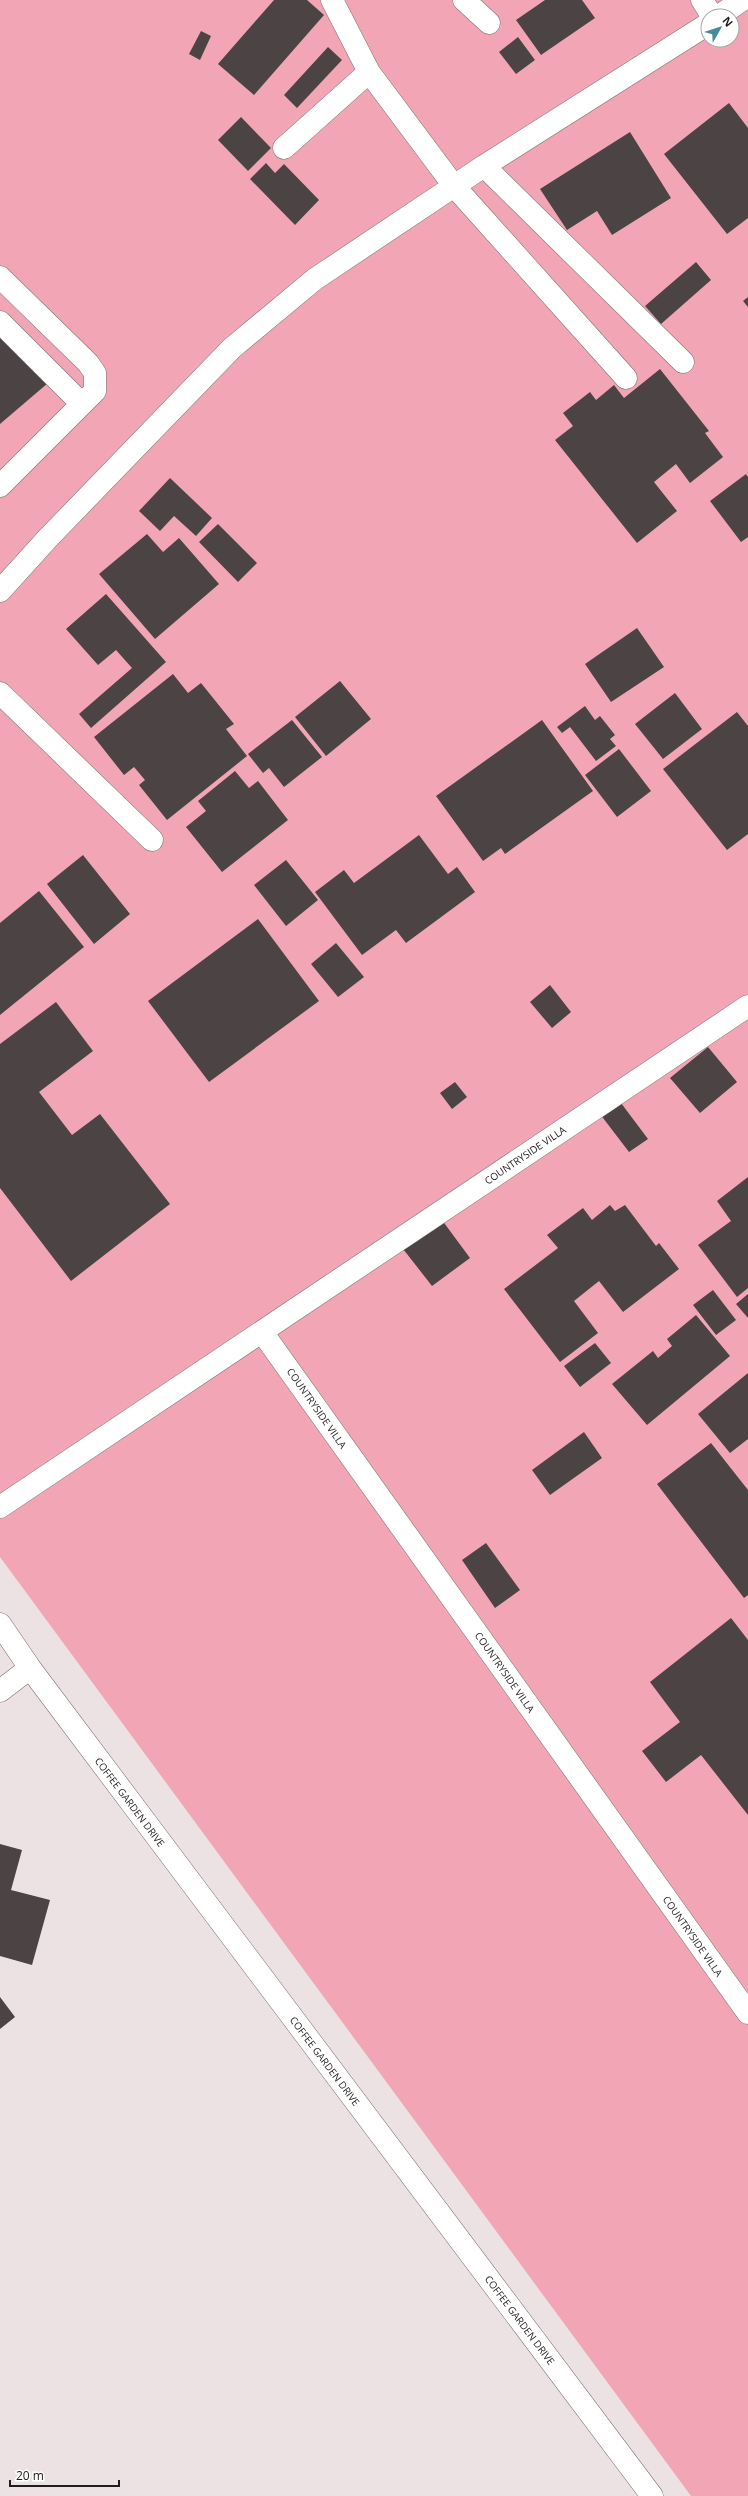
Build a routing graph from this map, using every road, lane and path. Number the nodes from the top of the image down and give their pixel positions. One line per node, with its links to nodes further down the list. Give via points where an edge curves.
1 (332, 0): 7 (street)
2 (464, 0): 5 (street)
3 (742, 0): 4 (street)
4 (730, 8)
5 (489, 23)
6 (700, 29): 9 (street)
7 (369, 72): 8 (street); 10 (street)
8 (284, 148)
9 (484, 166): 10 (street); 15 (street)
10 (454, 186): 16 (street); 19 (street, via 315,279 232,348)
11 (0, 277): 12 (street)
12 (45, 321): 14 (street); 17 (street, via 95,373 95,391)
13 (0, 322): 14 (street)
14 (23, 345): 17 (street)
15 (684, 362)
16 (626, 378)
17 (82, 404): 18 (street)
18 (0, 486)
19 (0, 591)
20 (0, 693): 21 (street)
21 (152, 840)
22 (748, 1006): 23 (street, COUNTRYSIDE VILLA)
23 (262, 1332): 24 (street, COUNTRYSIDE VILLA); 28 (street, COUNTRYSIDE VILLA)
24 (0, 1507)
25 (0, 1624): 26 (street, COFFEE GARDEN DRIVE)
26 (30, 1668): 27 (street); 29 (street, COFFEE GARDEN DRIVE)
27 (0, 1691)
28 (748, 2013)
29 (652, 2496)

